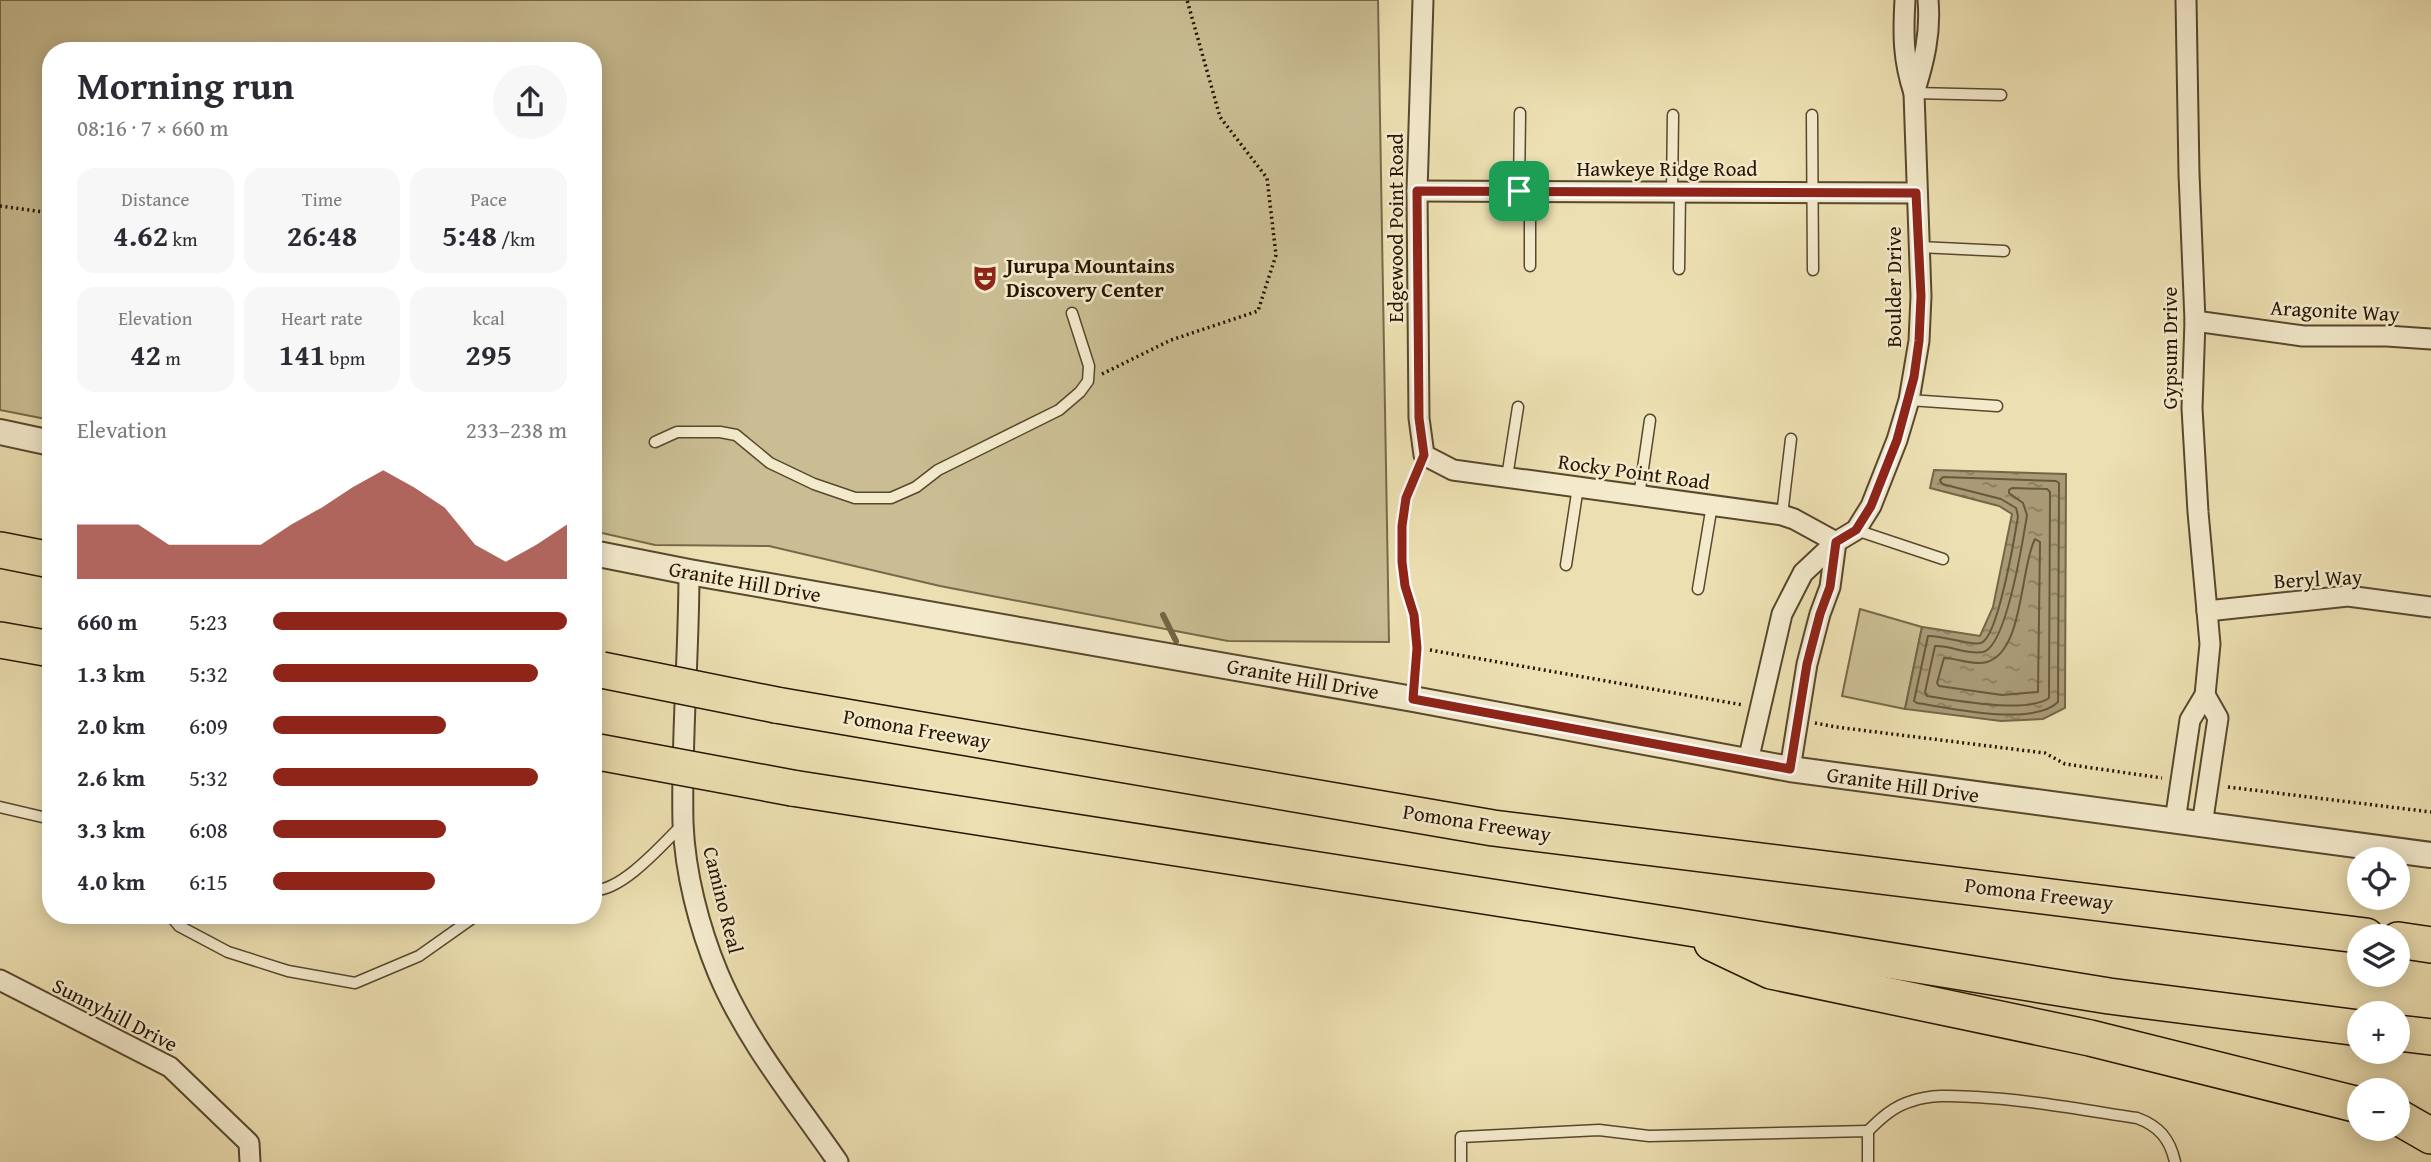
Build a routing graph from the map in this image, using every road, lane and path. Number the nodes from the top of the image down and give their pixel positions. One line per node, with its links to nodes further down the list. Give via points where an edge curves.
1 (1187, 0): 26 (path, via 1220,117 1267,178 1276,255 1258,311 1171,340)
2 (1423, 0): 11 (street, Edgewood Point Road)
3 (1905, 0): 6 (street, Boulder Drive, via 1905,60)
4 (1928, 0): 6 (street, Boulder Drive, via 1925,60)
5 (2186, 0): 24 (street, Gypsum Drive)
6 (1914, 93): 7 (lane); 15 (street, Boulder Drive)
7 (2001, 95)
8 (1520, 113): 12 (lane)
9 (1673, 115): 13 (lane)
10 (1812, 115): 14 (lane)
11 (1417, 191): 12 (street, Hawkeye Ridge Road); 35 (street, Edgewood Point Road, via 1419,418)
12 (1524, 191): 13 (street, Hawkeye Ridge Road); 20 (lane)
13 (1676, 192): 14 (street, Hawkeye Ridge Road); 21 (lane)
14 (1812, 192): 15 (street, Hawkeye Ridge Road); 22 (lane)
15 (1916, 193): 18 (street, Boulder Drive)
16 (0, 206): 17 (path)
17 (42, 212)
18 (1919, 247): 19 (lane); 27 (street, Boulder Drive, via 1919,341)
19 (2004, 251)
20 (1530, 266)
21 (1679, 269)
22 (1813, 270)
23 (1072, 313): 26 (lane, via 1089,366)
24 (2195, 321): 25 (street, Aragonite Way, via 2303,336); 52 (street, Gypsum Drive, via 2192,408)
25 (2431, 339)
26 (1088, 381): 34 (lane, via 1059,410 891,498 855,498 814,484 770,463 736,436 720,432 677,432)
27 (1909, 400): 28 (lane); 41 (street, Boulder Drive, via 1871,506)
28 (1997, 406)
29 (1518, 407): 36 (lane)
30 (1650, 420): 38 (lane)
31 (0, 432): 33 (street)
32 (1791, 439): 40 (lane)
33 (42, 441)
34 (655, 442)
35 (1424, 455): 36 (street, Rocky Point Road, via 1452,470); 56 (lane, via 1406,498 1402,526 1402,562)
36 (1507, 478): 37 (street, Rocky Point Road)
37 (1578, 487): 38 (street, Rocky Point Road); 47 (lane)
38 (1639, 496): 39 (street, Rocky Point Road)
39 (1712, 505): 40 (street, Rocky Point Road); 49 (lane)
40 (1782, 515): 42 (street, Rocky Point Road)
41 (1856, 530): 42 (street, Boulder Drive); 46 (lane)
42 (1836, 542): 50 (street, Boulder Drive, via 1803,573); 53 (street, via 1830,587)
43 (0, 550): 45 (highway)
44 (602, 555): 48 (street, Granite Hill Drive)
45 (42, 558)
46 (1943, 559)
47 (1566, 565)
48 (689, 572): 59 (street, Granite Hill Drive); 71 (street, Camino Real)
49 (1698, 589)
50 (1788, 601): 53 (street); 63 (street, Boulder Drive)
51 (2431, 607): 52 (street, Beryl Way, via 2348,596)
52 (2207, 611): 58 (street, Gypsum Drive, via 2210,644)
53 (1820, 614): 64 (street)
54 (0, 640): 55 (highway)
55 (42, 647)
56 (1417, 648): 59 (lane); 60 (path)
57 (602, 670): 78 (highway, Pomona Freeway, bridge, via 776,705 1493,828)
58 (2205, 695): 70 (street, Gypsum Drive, via 2190,720); 72 (street, Gypsum Drive, via 2218,718)
59 (1413, 699): 63 (street, Granite Hill Drive)
60 (1726, 702)
61 (1836, 727): 65 (path, via 2045,753 2066,764)
62 (602, 753): 77 (highway, bridge, via 792,788)
63 (1748, 761): 64 (street, Granite Hill Drive)
64 (1790, 769): 70 (street, Granite Hill Drive)
65 (2145, 776)
66 (2238, 788): 68 (path)
67 (0, 807): 69 (lane)
68 (2431, 812)
69 (42, 817)
70 (2175, 821): 72 (street, Granite Hill Drive)
71 (683, 825): 74 (lane, via 636,871); 90 (street, Camino Real, via 700,921 719,974 752,1040)
72 (2202, 825): 73 (street, Granite Hill Drive)
73 (2431, 855)
74 (602, 890)
75 (177, 924): 76 (lane, via 228,952 288,971 355,983 419,956)
76 (464, 924)
77 (1678, 926): 82 (highway, via 2109,996); 85 (highway, via 1771,971 2090,1038)
78 (2347, 934)
79 (2410, 942): 80 (highway)
80 (2431, 945)
81 (0, 981): 89 (street, Sunnyhill Drive, via 170,1067 249,1143)
82 (2347, 1026)
83 (2410, 1034): 84 (highway)
84 (2431, 1037)
85 (2347, 1102)
86 (2410, 1125): 88 (highway)
87 (1868, 1130): 91 (lane, via 1649,1136 1599,1130 1461,1137); 92 (lane); 93 (lane, via 1898,1106 1926,1097 2001,1099 2147,1121 2166,1136)
88 (2431, 1136)
89 (250, 1162)
90 (838, 1162)
91 (1461, 1162)
92 (1868, 1162)
93 (2175, 1162)

